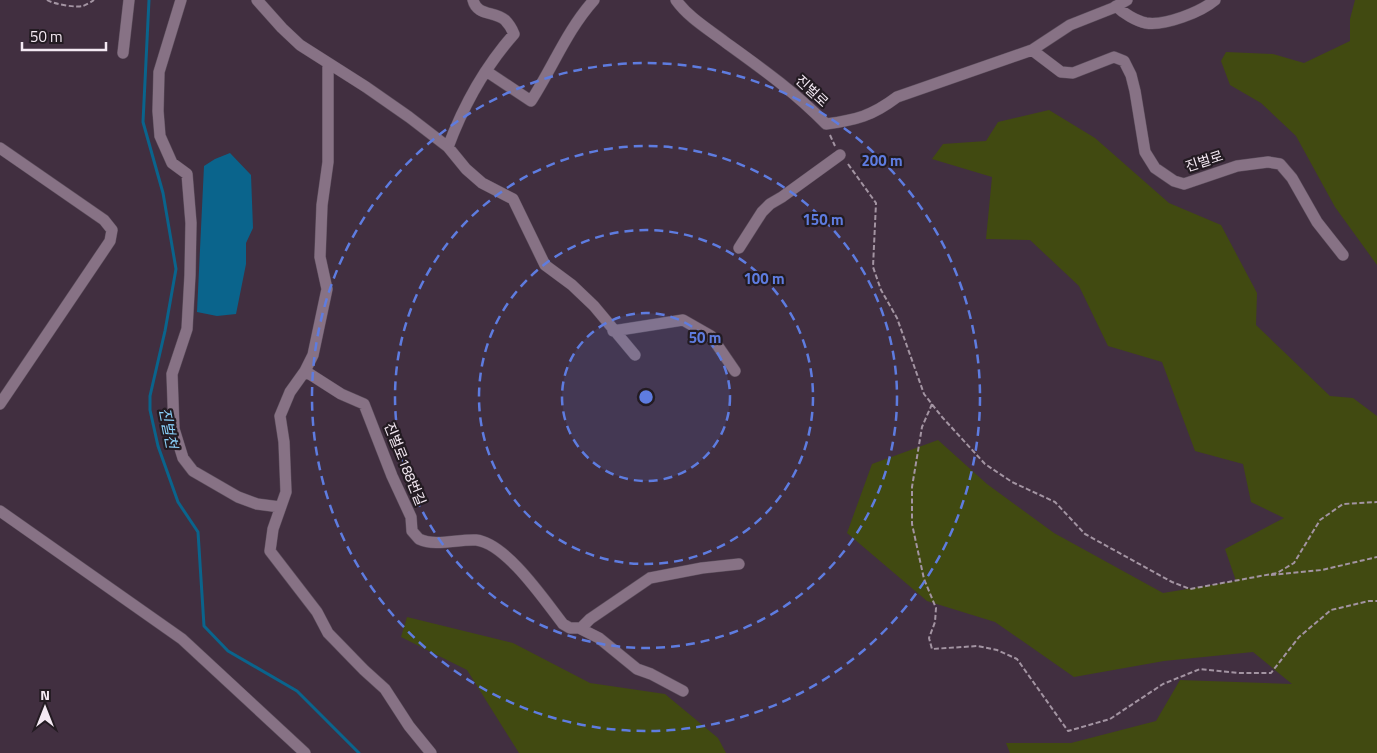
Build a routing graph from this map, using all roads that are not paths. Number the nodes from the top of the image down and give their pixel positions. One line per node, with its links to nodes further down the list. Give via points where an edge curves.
1 (129, 0): 11 (street)
2 (181, 0): 24 (street, via 159,72 160,136 172,163 187,174 191,223 187,329 172,374 174,429 183,458 193,470 238,497)
3 (256, 0): 12 (street, via 300,45)
4 (473, 0): 13 (street, via 479,11 504,19 514,34)
5 (594, 0): 13 (street, via 572,28 532,101)
6 (676, 0): 10 (street, 진벌로, via 696,20 791,90 826,124 854,120 879,110 897,97)
7 (1127, 0): 9 (street, 진벌로)
8 (1215, 0): 9 (street, via 1191,14 1147,23)
9 (1116, 6): 10 (street, 진벌로, via 1070,25)
10 (1032, 50): 18 (street, 진벌로, via 1061,72 1073,73 1114,57 1124,61 1135,91 1145,152 1155,168 1184,184 1237,166 1268,162 1280,164 1292,178 1317,222)
11 (123, 52)
12 (328, 63): 14 (street, via 366,86); 21 (street, via 328,162 320,258 327,289 315,346)
13 (486, 71): 14 (street, via 459,116)
14 (448, 147): 19 (street, via 482,183 513,199 545,266 594,306)
15 (0, 148): 23 (street, via 104,220 112,230 110,241)
16 (840, 155): 17 (street, via 770,204)
17 (739, 248)
18 (1343, 255)
19 (613, 331): 20 (street); 22 (street, via 683,320 711,336)
20 (635, 356)
21 (306, 371): 24 (street, via 290,392 280,416 286,492); 27 (street, 진벌로188번길, via 340,394 364,404 410,517 412,531 418,539 437,543 478,540 494,547 510,558 563,624)
22 (735, 371)
23 (0, 404)
24 (280, 507): 30 (street, via 270,551 328,633 385,689)
25 (0, 511): 29 (street, via 182,639)
26 (739, 564): 27 (street, via 650,578)
27 (579, 628): 28 (street, via 599,638 637,669)
28 (683, 691)
29 (304, 753)
30 (431, 753)

